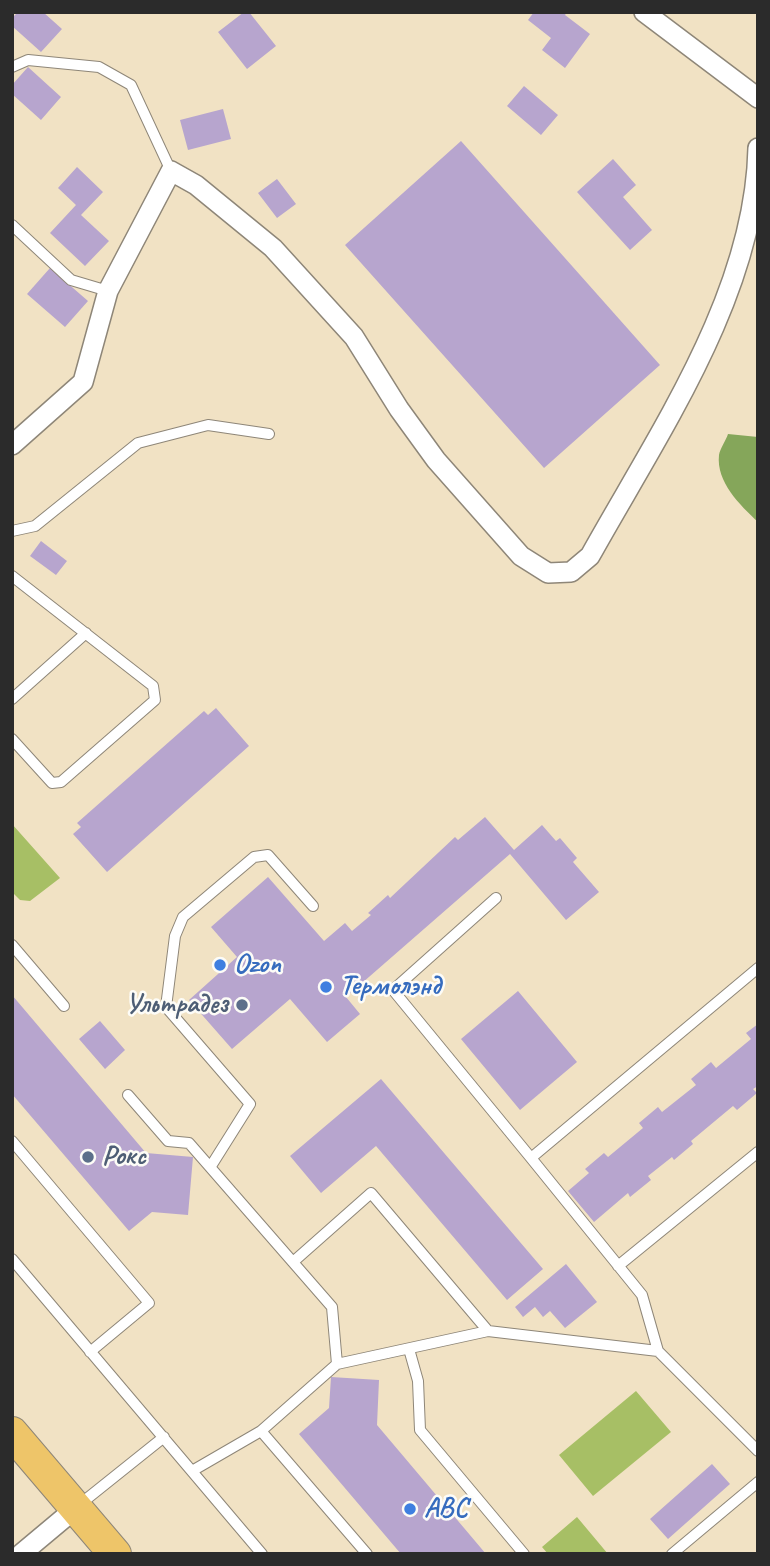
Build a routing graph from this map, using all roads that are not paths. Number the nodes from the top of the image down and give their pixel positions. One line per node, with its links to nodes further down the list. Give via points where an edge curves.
1 (644, 12): 3 (street)
2 (12, 67): 5 (lane, via 28,60 99,67 131,85)
3 (758, 98)
4 (758, 148): 5 (street, via 757,175 737,272 710,339 590,556 571,572 548,573 521,556 436,460 354,337 273,247 196,184)
5 (171, 171): 7 (street)
6 (12, 225): 7 (lane, via 71,280)
7 (108, 291): 9 (street, via 83,382)
8 (270, 434): 10 (lane, via 208,425 138,443 35,526)
9 (12, 445)
10 (12, 531)
11 (12, 576): 12 (lane)
12 (86, 633): 13 (lane); 14 (lane, via 153,686 155,699 61,782 52,783)
13 (12, 699)
14 (12, 738)
15 (496, 898): 23 (lane, via 393,990)
16 (313, 906): 24 (lane, via 268,855 254,857 183,917 175,936 166,1006 250,1104)
17 (12, 945): 19 (lane)
18 (758, 968): 23 (lane)
19 (64, 1006)
20 (128, 1095): 24 (lane, via 168,1141 189,1143)
21 (12, 1141): 31 (lane, via 149,1303)
22 (758, 1152): 27 (lane)
23 (531, 1158): 27 (lane)
24 (211, 1166): 26 (lane)
25 (12, 1259): 31 (lane)
26 (293, 1262): 28 (lane, via 371,1193); 32 (lane, via 332,1307)
27 (618, 1266): 30 (lane, via 642,1295)
28 (488, 1331): 29 (lane); 30 (lane)
29 (409, 1349): 32 (lane); 44 (lane, via 418,1381 420,1430)
30 (658, 1351): 36 (lane)
31 (90, 1352): 35 (lane)
32 (337, 1364): 33 (lane)
33 (261, 1431): 37 (lane); 43 (lane)
34 (12, 1433): 39 (main road)
35 (164, 1437): 37 (lane); 39 (lane)
36 (758, 1451)
37 (192, 1471): 42 (lane)
38 (758, 1482): 45 (lane)
39 (76, 1508): 40 (street); 41 (main road)
40 (21, 1554)
41 (115, 1554)
42 (262, 1554)
43 (367, 1554)
44 (524, 1554)
45 (671, 1554)

